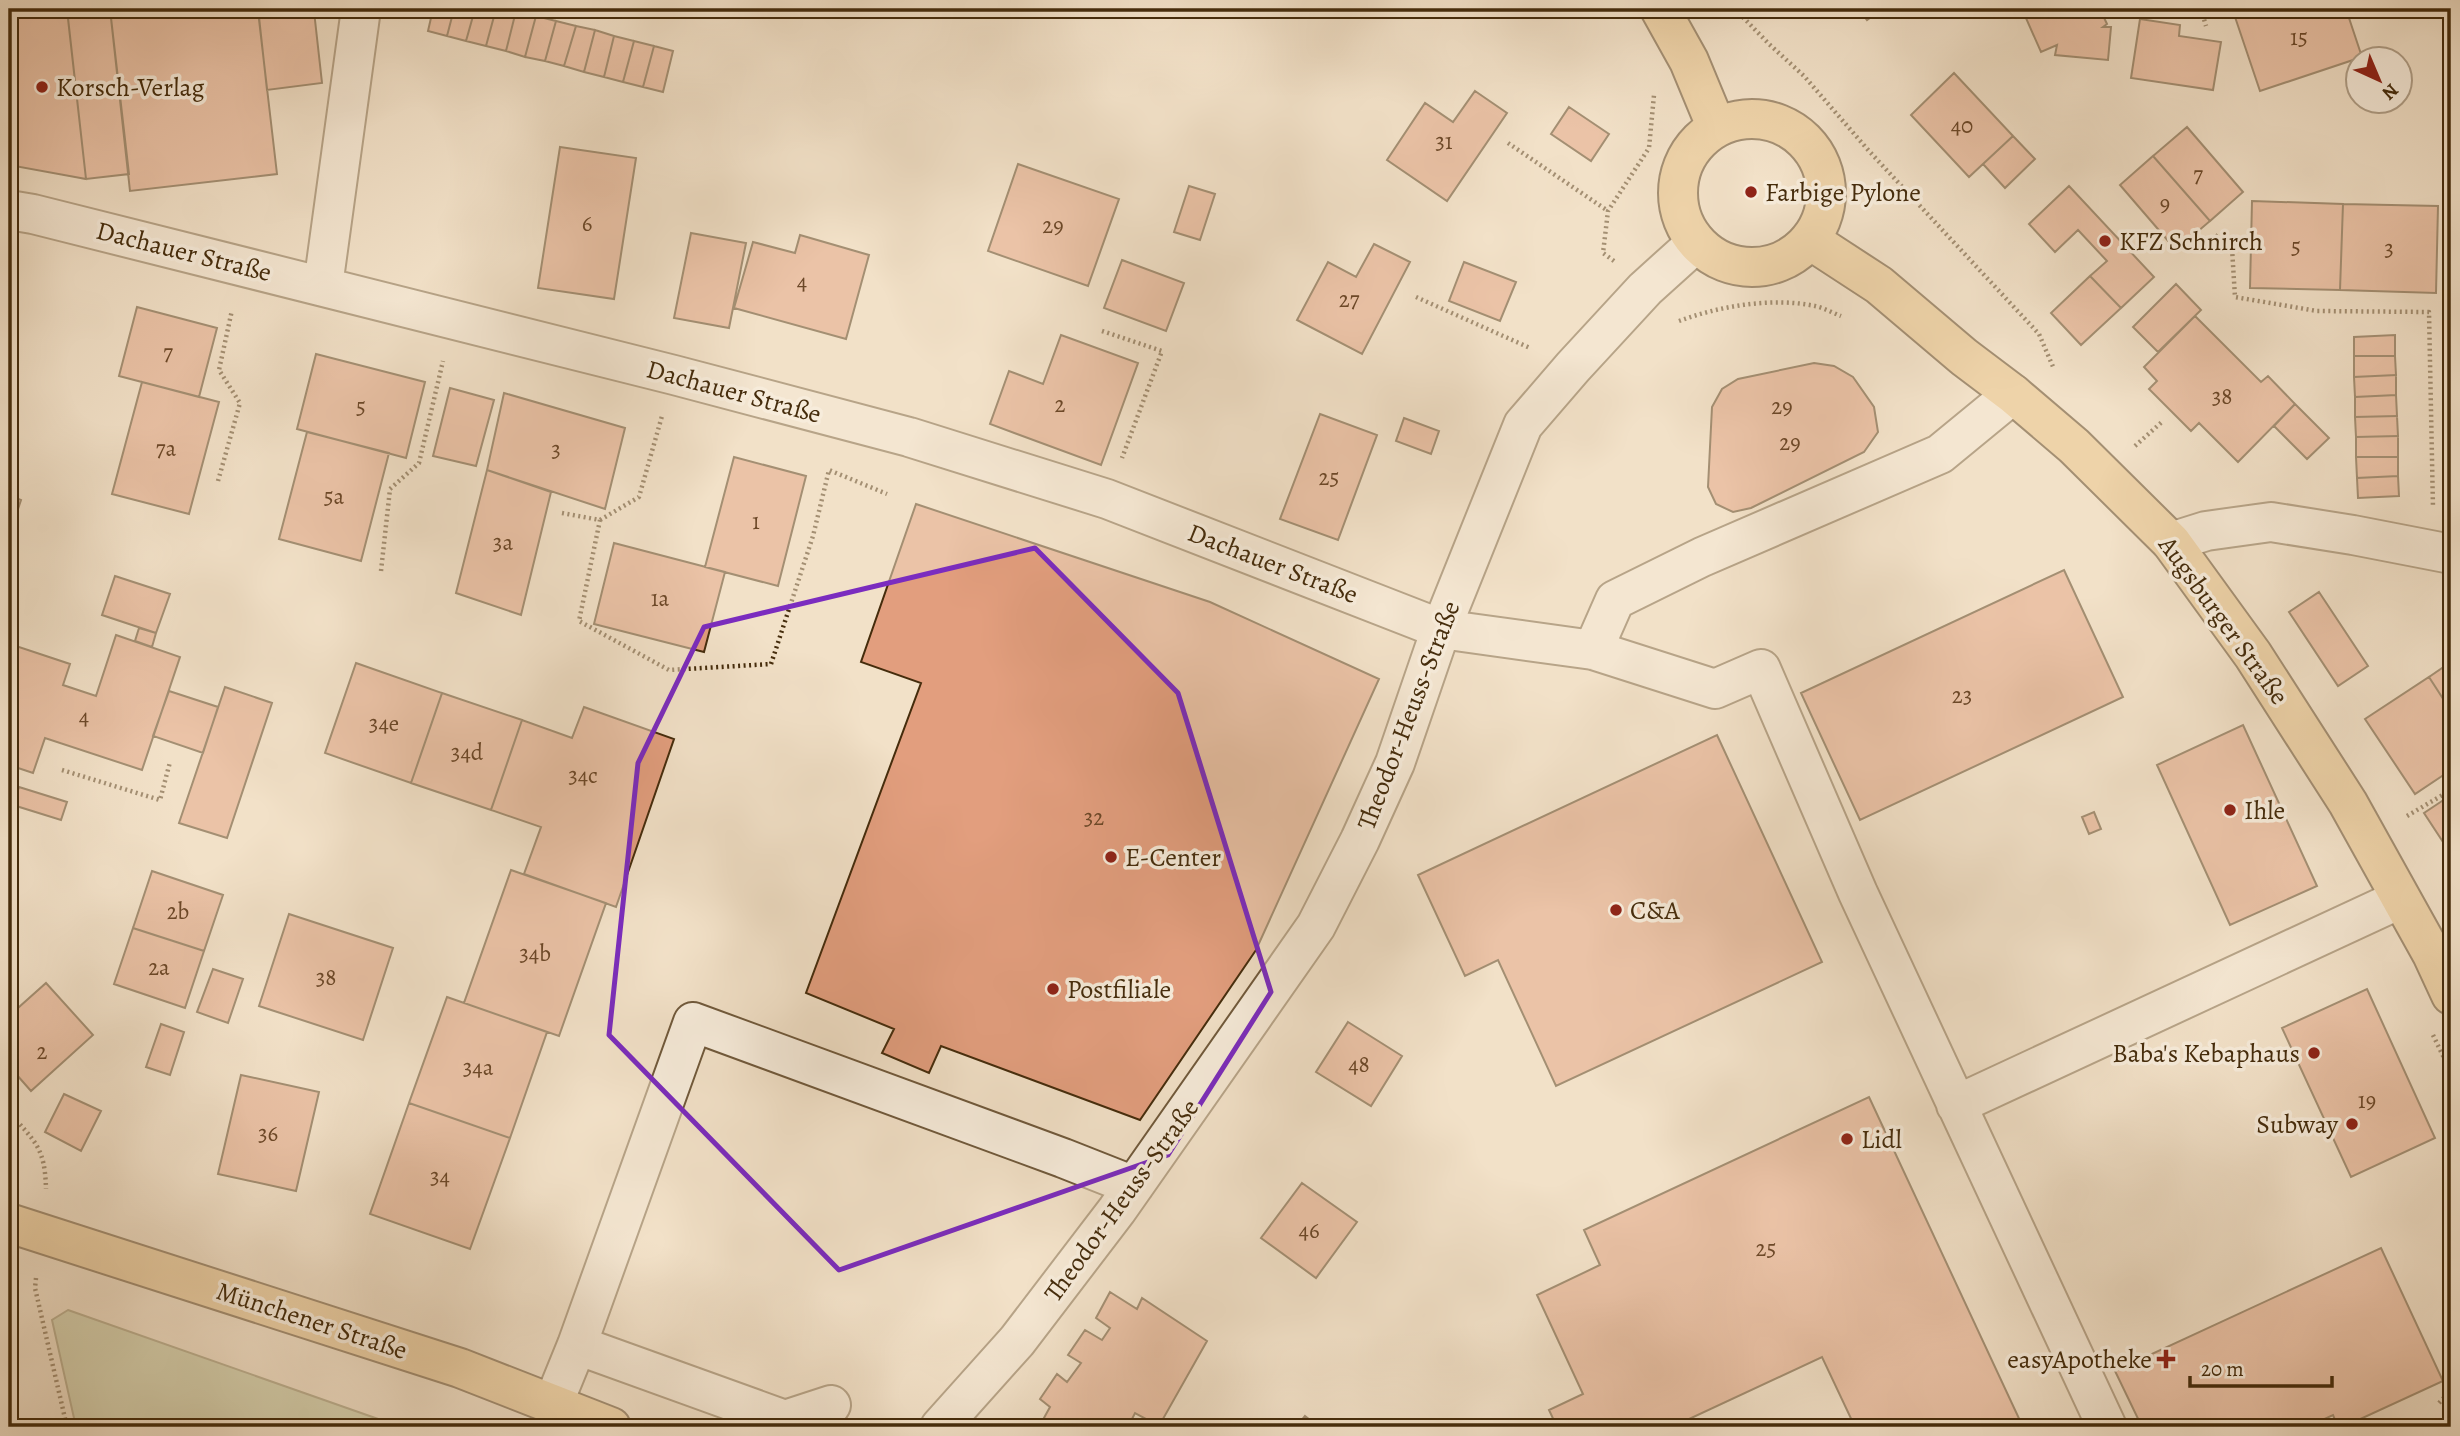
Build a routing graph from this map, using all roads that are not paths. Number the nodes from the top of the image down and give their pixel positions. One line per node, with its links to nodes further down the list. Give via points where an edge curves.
1 (361, 9): 7 (street)
2 (1660, 9): 3 (main road, via 1689,61)
3 (1716, 126): 5 (main road, via 1739,119 1764,119 1792,129 1813,149 1824,172 1827,200); 6 (main road, via 1684,161 1677,188 1680,214)
4 (9, 210): 7 (street, Dachauer Straße)
5 (1810, 240): 6 (main road, via 1772,265 1741,267 1712,256); 8 (main road, Augsburger Straße, via 1879,285)
6 (1696, 243): 11 (street, Theodor-Heuss-Straße, via 1645,289 1523,425)
7 (323, 286): 11 (street, Dachauer Straße, via 909,437 1107,499)
8 (2013, 394): 9 (main road, Augsburger Straße, via 2074,446); 12 (street, via 1940,454 1702,557 1615,600)
9 (2171, 542): 10 (street, via 2206,531 2271,522); 13 (main road, Augsburger Straße, via 2253,655 2348,803)
10 (2447, 554)
11 (1441, 629): 12 (street, Dachauer Straße); 16 (street, Theodor-Heuss-Straße, via 1395,764 1316,926)
12 (1593, 650): 15 (street, Dachauer Straße, via 1715,689 1761,669)
13 (2400, 899): 14 (main road, Augsburger Straße); 15 (street)
14 (2451, 995)
15 (1956, 1105): 23 (street)
16 (1134, 1186): 18 (street, via 693,1022); 22 (street, Theodor-Heuss-Straße, via 1017,1341)
17 (26, 1228): 19 (main road, Münchener Straße, via 460,1368)
18 (577, 1345): 19 (street); 20 (street, via 785,1420)
19 (553, 1404): 21 (main road, Münchener Straße)
20 (831, 1405)
21 (611, 1427)
22 (940, 1427)
23 (2107, 1427)

